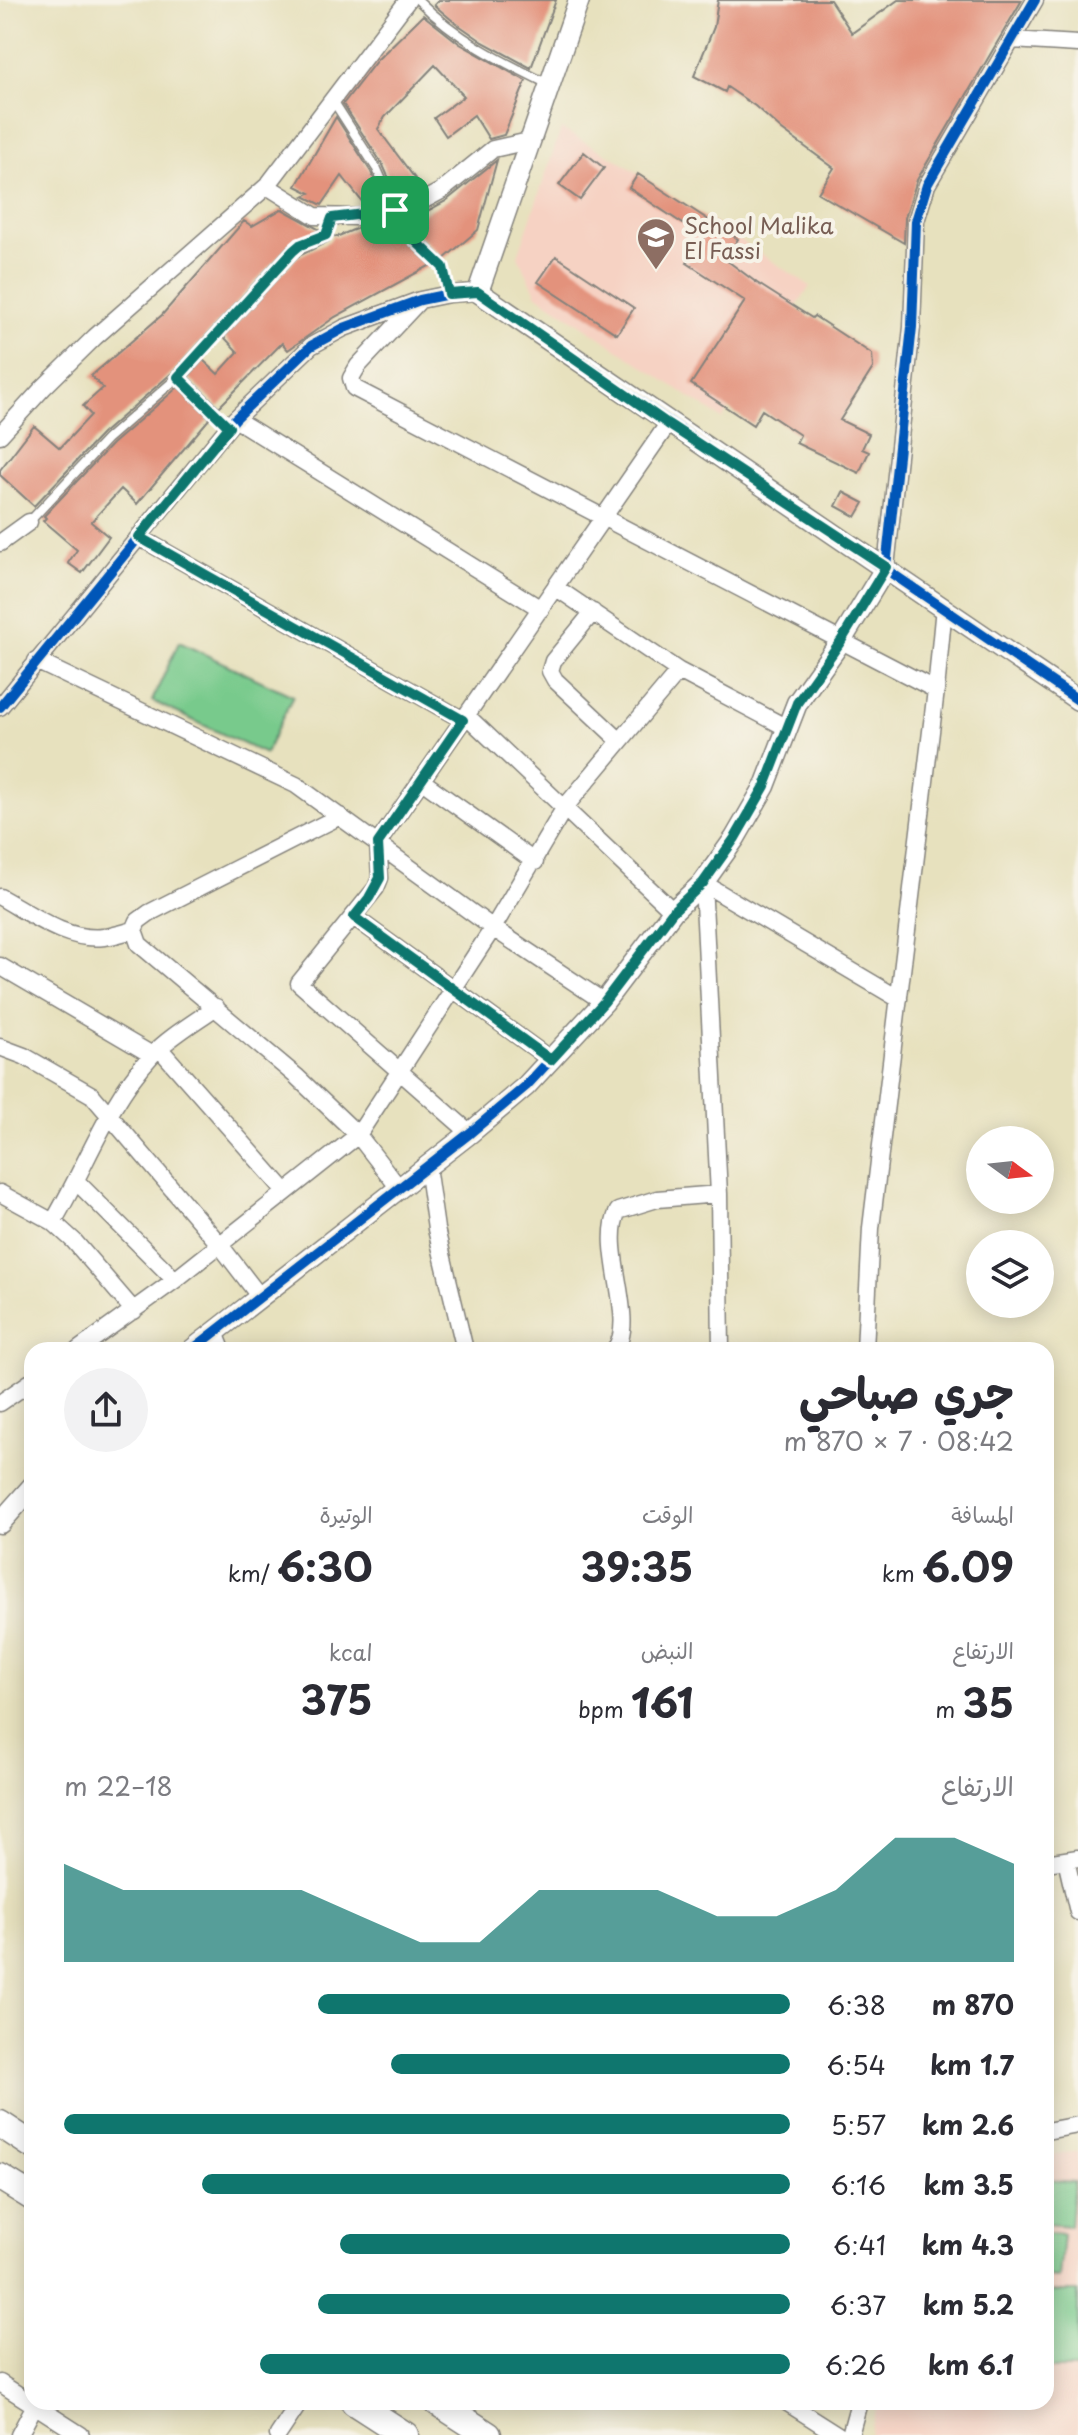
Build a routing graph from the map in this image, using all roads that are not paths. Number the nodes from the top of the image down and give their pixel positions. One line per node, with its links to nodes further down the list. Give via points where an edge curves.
1 (408, 0): 8 (street)
2 (418, 0): 7 (lane, via 475,48)
3 (579, 0): 7 (street)
4 (1035, 0): 5 (street)
5 (1012, 40): 6 (street); 24 (street, via 920,203)
6 (1078, 44)
7 (549, 85): 9 (street)
8 (332, 98): 10 (street); 11 (lane, via 377,169)
9 (529, 141): 11 (street, via 493,149 441,191); 13 (street)
10 (267, 186): 12 (street, via 315,216); 19 (street, via 95,337)
11 (395, 210): 12 (street); 14 (lane, via 404,230 443,267)
12 (332, 218): 16 (lane, via 326,235 293,251)
13 (478, 292): 14 (street); 18 (street)
14 (449, 294): 15 (street)
15 (420, 300): 17 (street, via 311,346); 20 (street, via 358,366 351,378 354,388)
16 (178, 377): 17 (lane); 21 (lane, via 107,439)
17 (232, 423): 22 (street); 27 (street)
18 (668, 424): 20 (street); 24 (street)
19 (0, 435)
20 (603, 518): 25 (street); 29 (street)
21 (29, 522): 23 (street)
22 (139, 537): 30 (street); 35 (street)
23 (0, 543)
24 (886, 567): 26 (street); 29 (street)
25 (555, 587): 27 (street); 28 (street)
26 (944, 607): 32 (street); 33 (street)
27 (541, 609): 35 (street)
28 (593, 612): 31 (street); 37 (street, via 550,671)
29 (841, 641): 32 (street); 36 (street, via 797,703)
30 (36, 661): 34 (street); 40 (street, via 296,785)
31 (679, 671): 36 (street); 37 (street)
32 (936, 690): 51 (street)
33 (1078, 700)
34 (0, 707)
35 (465, 718): 38 (street); 39 (street)
36 (787, 728): 43 (street, via 752,812)
37 (620, 741): 39 (street)
38 (422, 781): 41 (street); 42 (street)
39 (565, 807): 42 (street); 45 (street)
40 (340, 816): 41 (street); 48 (street, via 149,913)
41 (378, 843): 46 (street, via 380,878); 47 (street)
42 (535, 862): 47 (street)
43 (703, 883): 45 (street); 51 (street); 66 (street)
44 (0, 897): 48 (street, via 58,929 85,937)
45 (673, 911): 52 (street)
46 (354, 917): 50 (street); 57 (street, via 299,983)
47 (493, 928): 50 (street); 52 (street)
48 (134, 930): 53 (street, via 139,944)
49 (0, 966): 55 (street)
50 (452, 989): 56 (street); 57 (street)
51 (899, 999): 77 (street, via 871,1228)
52 (604, 1002): 56 (street)
53 (216, 1007): 55 (street); 60 (street)
54 (0, 1047): 58 (street, via 71,1081)
55 (156, 1052): 58 (street); 64 (street)
56 (551, 1060): 59 (street)
57 (399, 1072): 59 (street); 60 (street)
58 (109, 1113): 62 (street); 68 (street)
59 (470, 1133): 61 (street)
60 (358, 1135): 63 (street); 64 (street)
61 (427, 1166): 63 (street); 74 (street)
62 (77, 1182): 67 (street); 69 (street)
63 (399, 1188): 70 (street)
64 (286, 1192): 68 (street)
65 (0, 1193): 67 (street)
66 (719, 1194): 75 (street, via 657,1199 618,1211 613,1242 622,1320); 76 (street)
67 (53, 1222): 71 (street)
68 (220, 1245): 69 (street); 70 (street)
69 (175, 1280): 71 (street)
70 (260, 1297): 72 (street)
71 (134, 1311): 73 (street)
72 (218, 1341)
73 (89, 1342)
74 (463, 1342)
75 (618, 1342)
76 (721, 1342)
77 (865, 1342)
78 (24, 1386): 79 (street)
79 (0, 1403)
80 (24, 1497): 81 (street)
81 (0, 1523)
82 (1072, 1859): 83 (street)
83 (1078, 1912)
84 (0, 2124): 87 (main road)
85 (1078, 2125): 86 (street)
86 (1054, 2130)
87 (24, 2140)
88 (0, 2177): 89 (main road)
89 (24, 2192)
90 (0, 2383): 91 (street)
91 (24, 2398)
92 (32, 2410): 99 (street)
93 (43, 2410): 100 (street)
94 (295, 2410): 101 (street)
95 (366, 2410): 102 (main road)
96 (449, 2410): 103 (main road)
97 (799, 2410): 104 (street)
98 (857, 2410): 105 (street)
99 (19, 2435)
100 (81, 2435)
101 (278, 2435)
102 (405, 2435)
103 (488, 2435)
104 (838, 2435)
105 (850, 2435)

